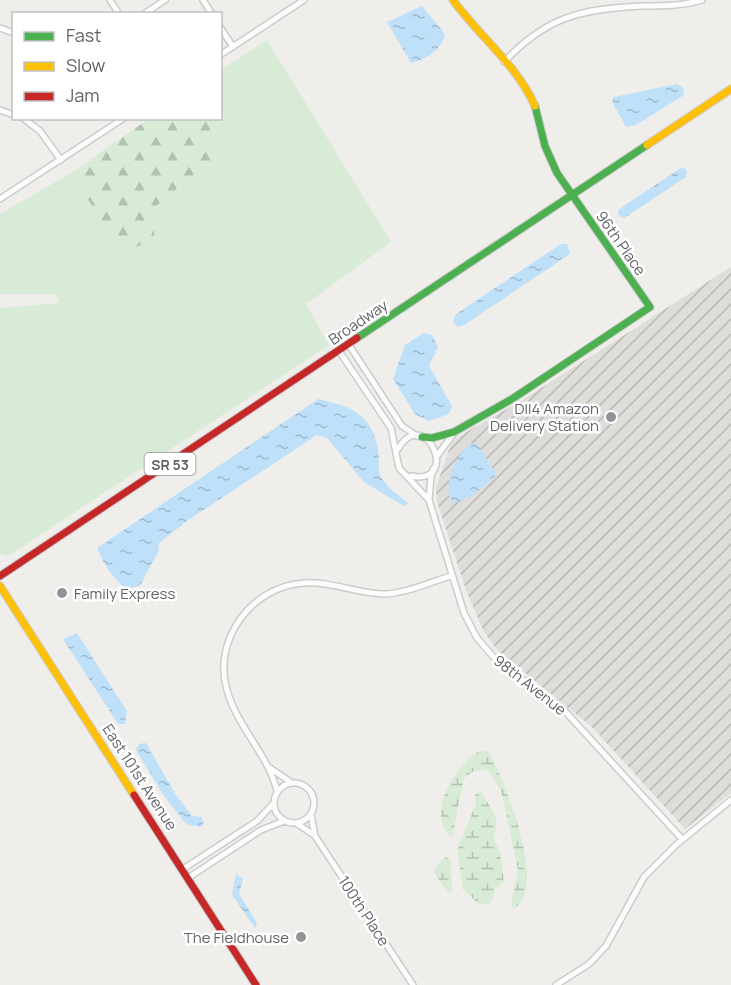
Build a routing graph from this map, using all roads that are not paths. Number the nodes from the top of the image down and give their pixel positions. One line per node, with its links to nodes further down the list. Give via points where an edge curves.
1 (165, 0): 5 (street)
2 (304, 0): 7 (street)
3 (453, 0): 9 (street, 96th Place)
4 (702, 0): 9 (street, via 575,13 523,41)
5 (147, 12)
6 (222, 30): 7 (street)
7 (233, 46): 8 (street)
8 (222, 54)
9 (504, 62): 14 (street, 96th Place, via 530,94 539,114 545,146)
10 (731, 89): 14 (street, Broadway / SR 53)
11 (25, 120): 13 (street, via 40,131)
12 (121, 120): 13 (street)
13 (61, 160): 15 (street)
14 (571, 194): 16 (street, Broadway / SR 53); 18 (street, 96th Place, via 650,307 512,399)
15 (0, 199)
16 (349, 345): 17 (street, Broadway / SR 53); 19 (street, via 402,426)
17 (339, 351): 20 (street, 98th Avenue, via 392,428); 25 (street, Broadway / SR 53)
18 (454, 432): 19 (street); 21 (street)
19 (419, 437): 20 (street, via 405,440); 21 (street, via 433,444)
20 (398, 449): 23 (street, 98th Avenue, via 399,468)
21 (437, 456): 22 (street, 98th Avenue)
22 (434, 468): 23 (street, via 423,476); 24 (street, 98th Avenue)
23 (409, 476): 24 (street, 98th Avenue)
24 (429, 500): 26 (street, 98th Avenue)
25 (0, 576)
26 (451, 576): 28 (street, via 386,594 305,583 275,590 244,613 225,652 226,688 232,706); 37 (street, 98th Avenue, via 470,626 485,649 563,709)
27 (0, 586): 38 (street, East 101st Avenue)
28 (269, 766): 29 (street); 30 (street)
29 (292, 783): 30 (street); 33 (street, via 299,783 311,793)
30 (277, 791): 32 (street)
31 (731, 800): 37 (street)
32 (273, 804): 34 (street); 38 (street, via 257,821)
33 (311, 815): 35 (street); 36 (street, 100th Place)
34 (284, 821): 35 (street); 39 (street, via 261,830)
35 (296, 824): 36 (street, 100th Place)
36 (315, 836): 42 (street, 100th Place)
37 (682, 839): 40 (street, via 644,877 606,946 589,964)
38 (183, 869): 39 (street, East 101st Avenue)
39 (188, 878): 41 (street, East 101st Avenue)
40 (560, 984)
41 (256, 985)
42 (413, 985)

